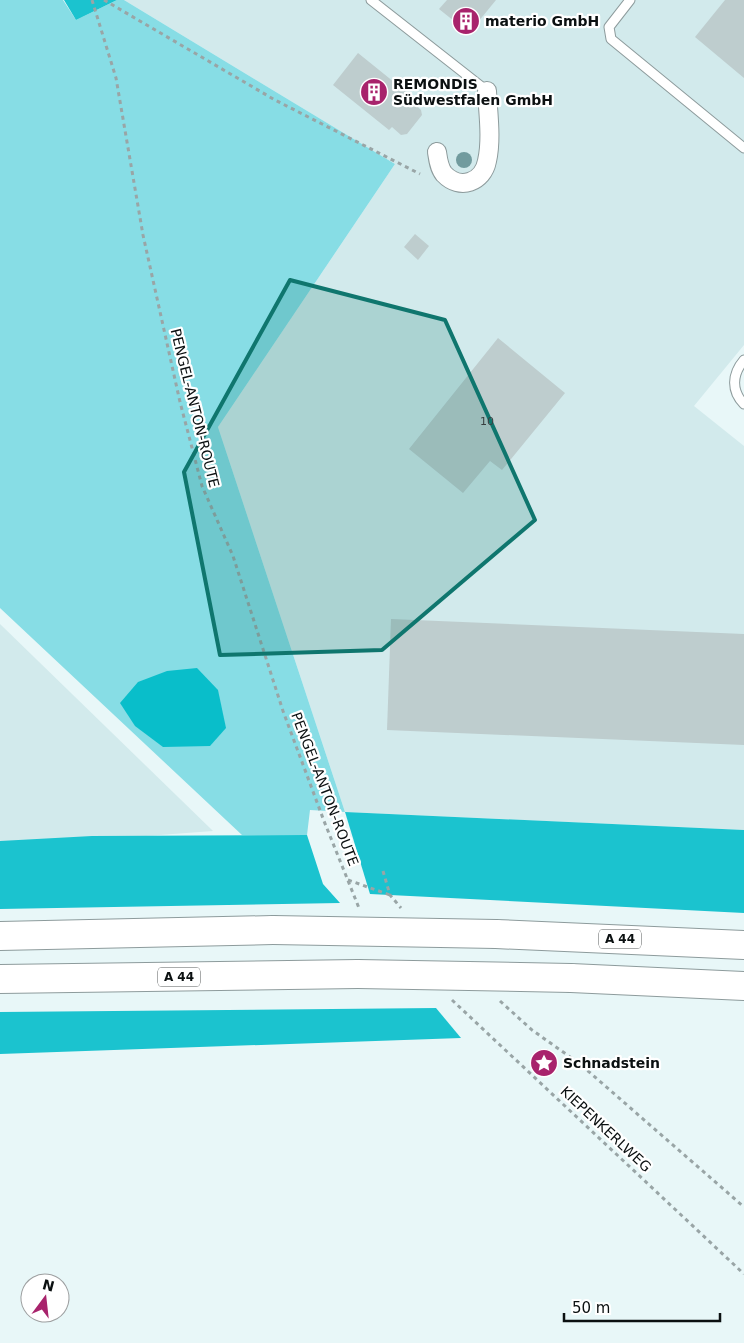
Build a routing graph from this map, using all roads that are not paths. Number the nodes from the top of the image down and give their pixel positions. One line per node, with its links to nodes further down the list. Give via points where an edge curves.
1 (371, 0): 3 (lane)
2 (630, 0): 4 (lane, via 609,27 611,39)
3 (487, 91): 5 (street, via 488,160 482,175 471,182 457,182 445,174)
4 (744, 148)
5 (437, 152)
6 (744, 360): 7 (lane, via 733,381 737,397)
7 (744, 404)
8 (0, 936): 9 (highway, A 44, bridge, via 273,930 496,934)
9 (744, 945)
10 (0, 979): 11 (highway, A 44, bridge, via 358,974 572,978)
11 (744, 986)

